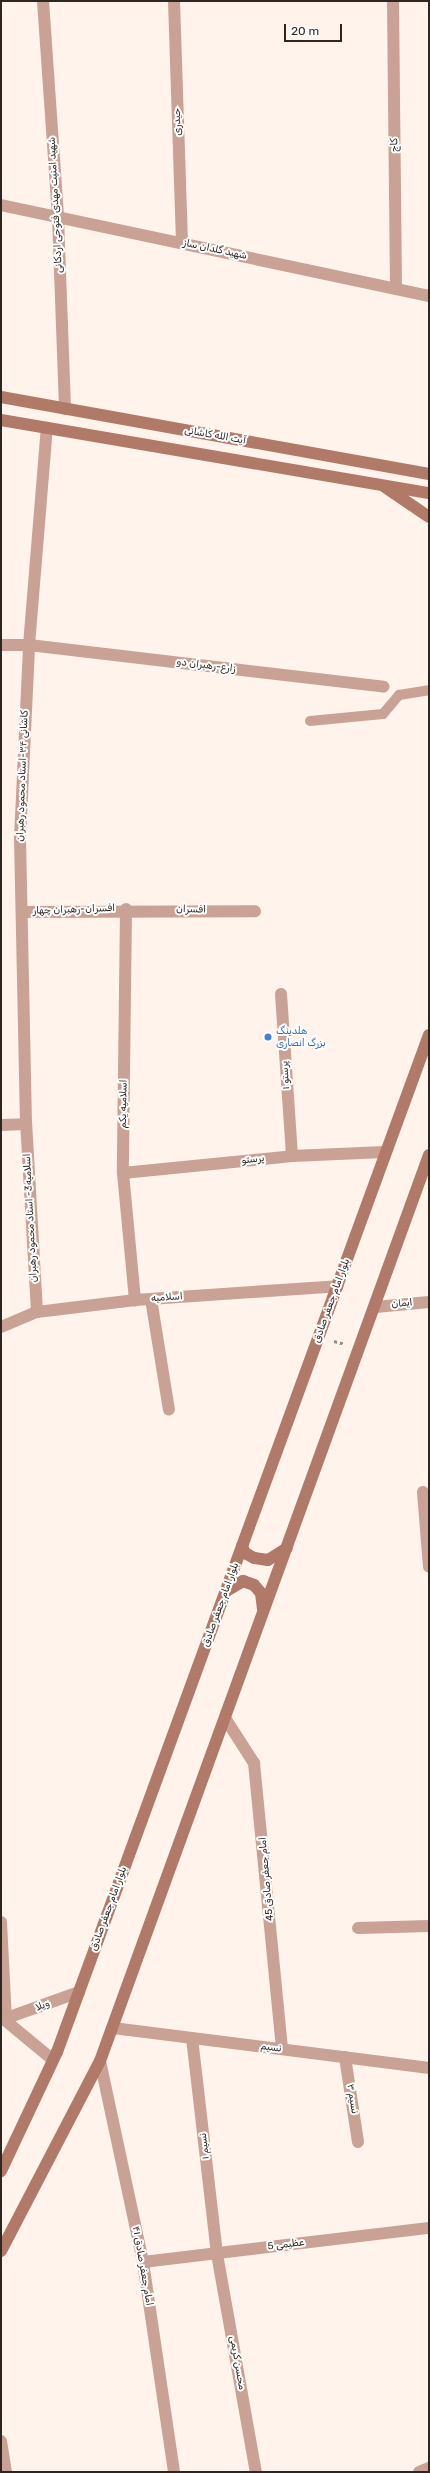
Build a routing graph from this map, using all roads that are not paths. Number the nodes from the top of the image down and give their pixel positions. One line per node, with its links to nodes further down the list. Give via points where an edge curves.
1 (43, 1): 5 (street, شهید امنیت مهدی فتوحی اردکانی)
2 (174, 1): 6 (street, حیدری)
3 (393, 1): 7 (street, کاج)
4 (1, 205): 5 (street, شهید گلدان ساز)
5 (58, 217): 6 (street, شهید گلدان ساز); 10 (street, شهید امنیت مهدی فتوحی اردکانی)
6 (182, 243): 7 (street, شهید گلدان ساز)
7 (396, 289): 8 (street, شهید گلدان ساز)
8 (429, 296)
9 (1, 397): 10 (main road, آیت الله کاشانی)
10 (65, 409): 13 (main road, آیت الله کاشانی)
11 (1, 420): 12 (main road, آیت الله کاشانی)
12 (47, 428): 14 (main road, آیت الله کاشانی); 18 (street, کاشانی ۳۴-استاد محمود رهبران)
13 (429, 474)
14 (381, 484): 15 (main road, آیت الله کاشانی); 16 (main road)
15 (429, 493)
16 (429, 517)
17 (1, 645): 18 (street, زارع-رهبران دو)
18 (29, 645): 19 (street, زارع-رهبران دو); 24 (street, کاشانی ۳۴-استاد محمود رهبران, via 20,838)
19 (384, 687)
20 (429, 690): 21 (lane, via 399,696 384,714)
21 (310, 722)
22 (126, 909): 23 (street, افسران); 24 (street, افسران-رهبران چهار); 32 (street, اسلامیه یکم)
23 (255, 911)
24 (22, 912): 27 (street, کاشانی ۳۴-استاد محمود رهبران)
25 (280, 994): 30 (street, پرستو ۱)
26 (429, 1035): 29 (main road, بلوار امام جعفر صادق)
27 (26, 1124): 28 (street); 38 (street, اسلامیه3- استاد محمود رهبران)
28 (1, 1125)
29 (384, 1152): 30 (street, پرستو); 33 (main road, بلوار امام جعفر صادق)
30 (292, 1156): 32 (street, پرستو)
31 (429, 1156): 37 (main road)
32 (123, 1172): 35 (street, اسلامیه یکم)
33 (338, 1286): 34 (street, اسلامیه); 42 (main road, بلوار امام جعفر صادق)
34 (151, 1299): 35 (street, اسلامیه); 40 (street)
35 (135, 1300): 38 (street, اسلامیه)
36 (429, 1302): 37 (street, ایمان)
37 (376, 1307): 43 (main road)
38 (37, 1312): 39 (street, اسلامیه)
39 (1, 1328)
40 (170, 1410)
41 (423, 1492): 44 (street)
42 (242, 1546): 43 (main road, via 245,1554 268,1560); 45 (main road, بلوار امام جعفر صادق)
43 (287, 1548): 46 (main road)
44 (429, 1567)
45 (226, 1591): 46 (main road, via 243,1581 254,1585 261,1593); 51 (main road, بلوار امام جعفر صادق)
46 (263, 1613): 47 (main road)
47 (225, 1718): 53 (main road); 55 (street, امام جعفر صادق 45, via 254,1763)
48 (1, 1922): 52 (street)
49 (429, 1926): 50 (street)
50 (358, 1928)
51 (79, 1992): 52 (street, ویلا); 57 (main road, بلوار امام جعفر صادق)
52 (4, 2021): 57 (street)
53 (113, 2028): 54 (street, نسیم); 58 (main road)
54 (192, 2038): 55 (street, نسیم); 64 (street, نسیم ۱)
55 (282, 2049): 56 (street, نسیم)
56 (345, 2057): 59 (street, نسیم); 60 (street, نسیم ۳)
57 (53, 2060): 61 (main road, بلوار امام جعفر صادق)
58 (100, 2061): 63 (main road); 65 (street, امام جعفر صادق ۴۱)
59 (429, 2068)
60 (358, 2142)
61 (1, 2171)
62 (429, 2231): 64 (street, عظیمی 5)
63 (1, 2251)
64 (217, 2254): 65 (street, عظیمی 5); 70 (street, محسن کریمی)
65 (143, 2262): 69 (street, امام جعفر صادق ۴۱)
66 (1, 2441): 68 (street)
67 (429, 2468): 71 (street)
68 (6, 2472)
69 (174, 2472)
70 (256, 2472)
71 (419, 2472)

